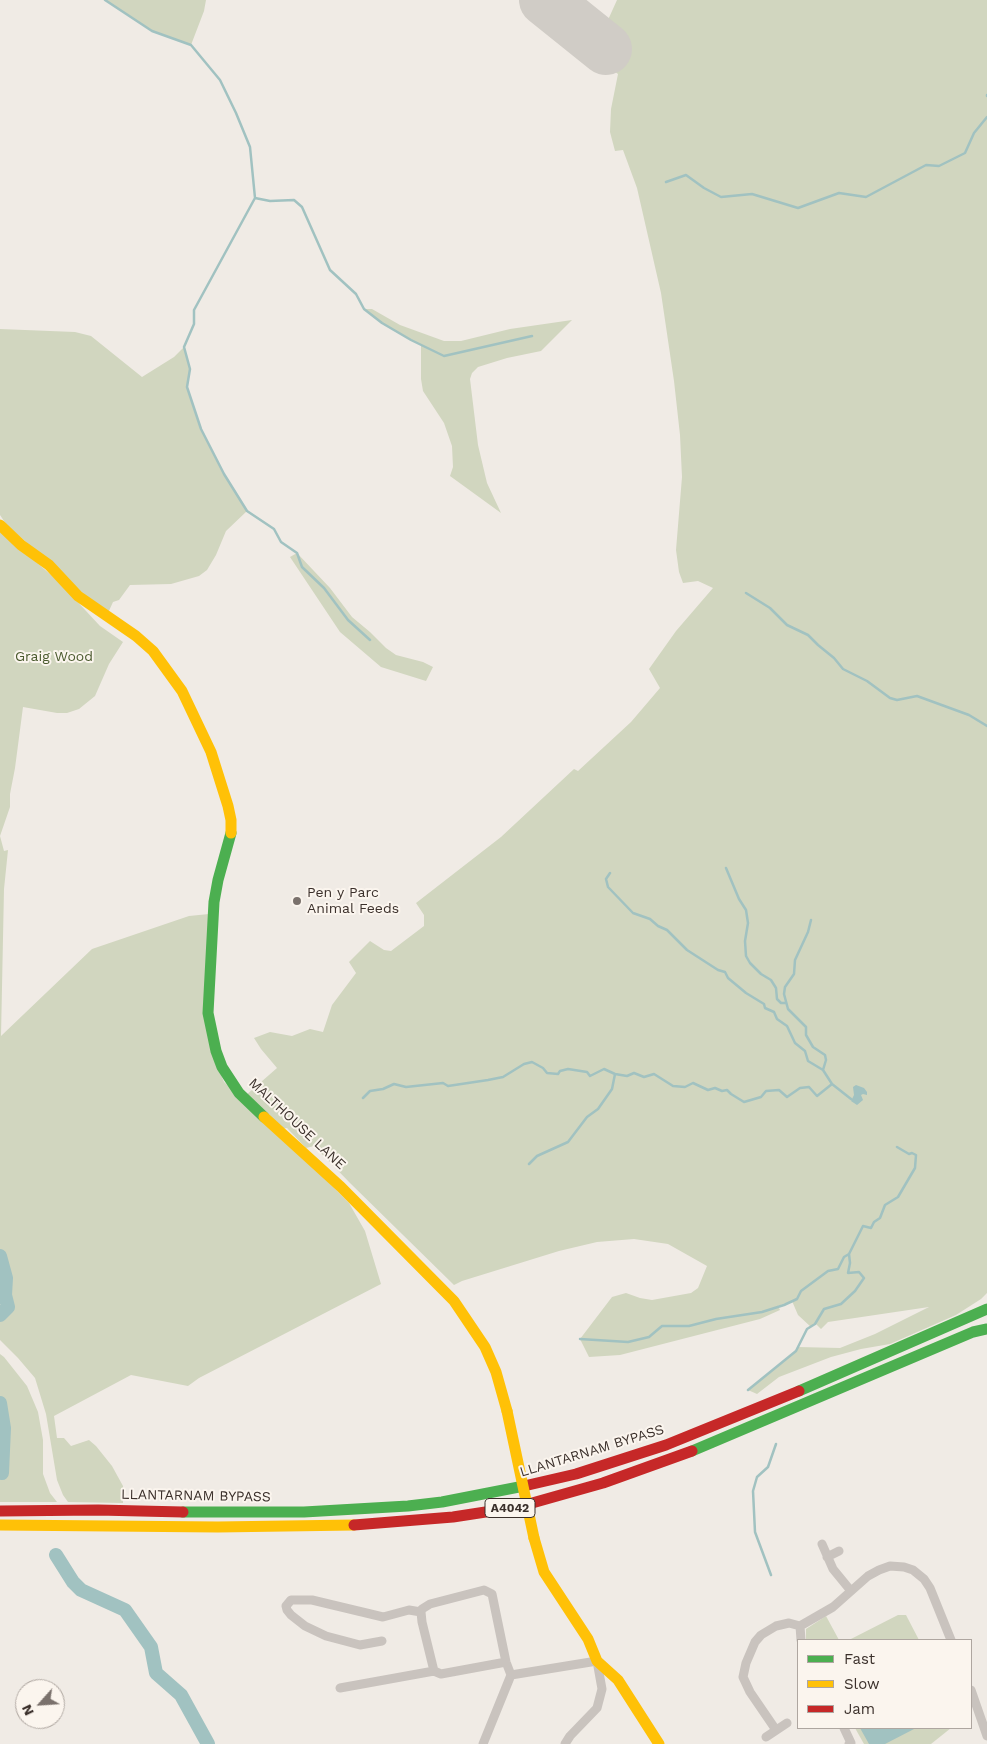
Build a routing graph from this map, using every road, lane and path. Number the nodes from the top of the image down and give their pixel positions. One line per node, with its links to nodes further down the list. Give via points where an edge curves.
1 (0, 525): 18 (main road, MALTHOUSE LANE, bridge, via 49,565 78,596 153,651 182,691 211,752 228,806 231,827 214,902 208,1013 222,1066 248,1103 341,1186 454,1301 485,1347 507,1411 544,1572 588,1639)
2 (987, 1301): 4 (main road, A4042)
3 (987, 1310): 4 (main road, LLANTARNAM BYPASS / A4042)
4 (963, 1321): 6 (main road, LLANTARNAM BYPASS / A4042, via 666,1445 576,1474 504,1491 368,1510)
5 (987, 1329): 7 (main road, A4042, via 973,1332 690,1452 604,1483 518,1507 370,1525)
6 (0, 1511)
7 (0, 1525)
8 (822, 1544): 10 (street)
9 (839, 1551): 10 (street)
10 (827, 1557): 11 (street)
11 (851, 1591): 13 (street, via 833,1607); 15 (street, via 879,1570 898,1566 913,1570 930,1588)
12 (421, 1612): 16 (street, via 409,1610 383,1617 312,1600 291,1600 286,1606 291,1615 305,1626 326,1636 360,1645); 17 (street, via 430,1604 484,1590 489,1592 493,1596); 19 (street)
13 (800, 1626): 14 (street); 25 (street, via 783,1624 761,1635 750,1650 744,1670 745,1683)
14 (801, 1639)
15 (951, 1639)
16 (382, 1641)
17 (506, 1662): 19 (street, via 441,1674); 20 (street)
18 (597, 1662): 20 (street); 29 (street, via 602,1689 598,1708); 30 (main road, MALTHOUSE LANE, via 618,1680)
19 (434, 1671): 21 (street)
20 (511, 1675): 28 (street)
21 (340, 1688)
22 (972, 1693): 26 (street)
23 (787, 1723): 25 (street)
24 (844, 1729): 31 (street)
25 (776, 1730): 27 (street)
26 (987, 1736)
27 (766, 1737)
28 (483, 1744)
29 (565, 1744)
30 (659, 1744)
31 (851, 1744)

